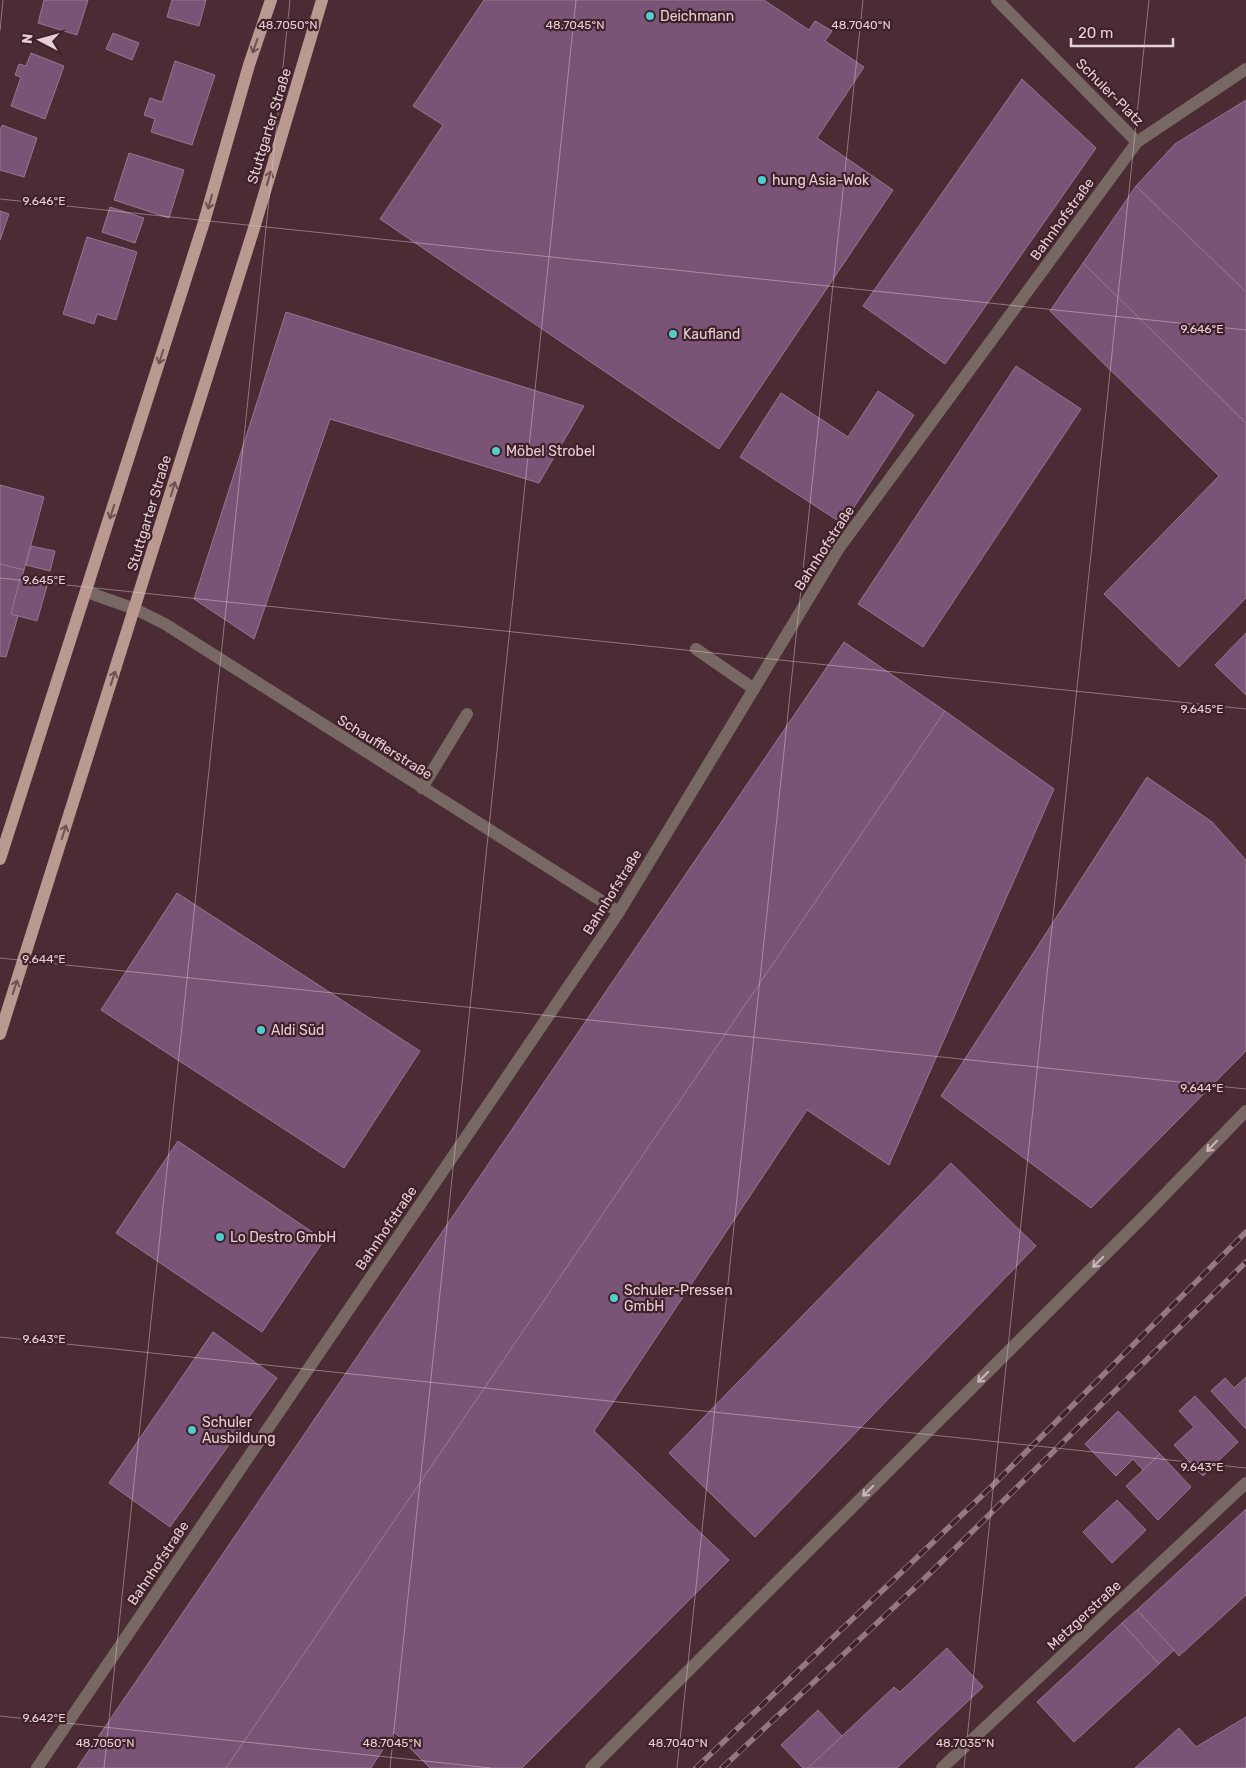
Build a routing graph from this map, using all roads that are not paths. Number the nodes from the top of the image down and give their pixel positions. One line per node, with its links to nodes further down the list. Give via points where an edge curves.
1 (271, 0): 6 (main road, one-way to 6)
2 (322, 0): 7 (main road, Stuttgarter Straße, one-way to 2)
3 (997, 0): 5 (street, Schuler-Platz)
4 (1246, 69): 5 (street, Bahnhofstraße)
5 (1137, 142): 9 (street, Bahnhofstraße, via 839,548)
6 (87, 592): 7 (street, Schaufflerstraße); 12 (main road)
7 (135, 609): 11 (street, Schaufflerstraße, via 164,624); 14 (main road, Stuttgarter Straße, one-way to 7)
8 (696, 649): 9 (street)
9 (754, 689): 13 (street, Bahnhofstraße)
10 (467, 714): 11 (street)
11 (422, 788): 13 (street, Schaufflerstraße)
12 (0, 859)
13 (619, 912): 17 (street, Bahnhofstraße)
14 (0, 1034)
15 (1246, 1111): 18 (street, one-way to 18)
16 (1246, 1483): 19 (street, Metzgerstraße)
17 (37, 1768)
18 (591, 1768)
19 (942, 1768)

